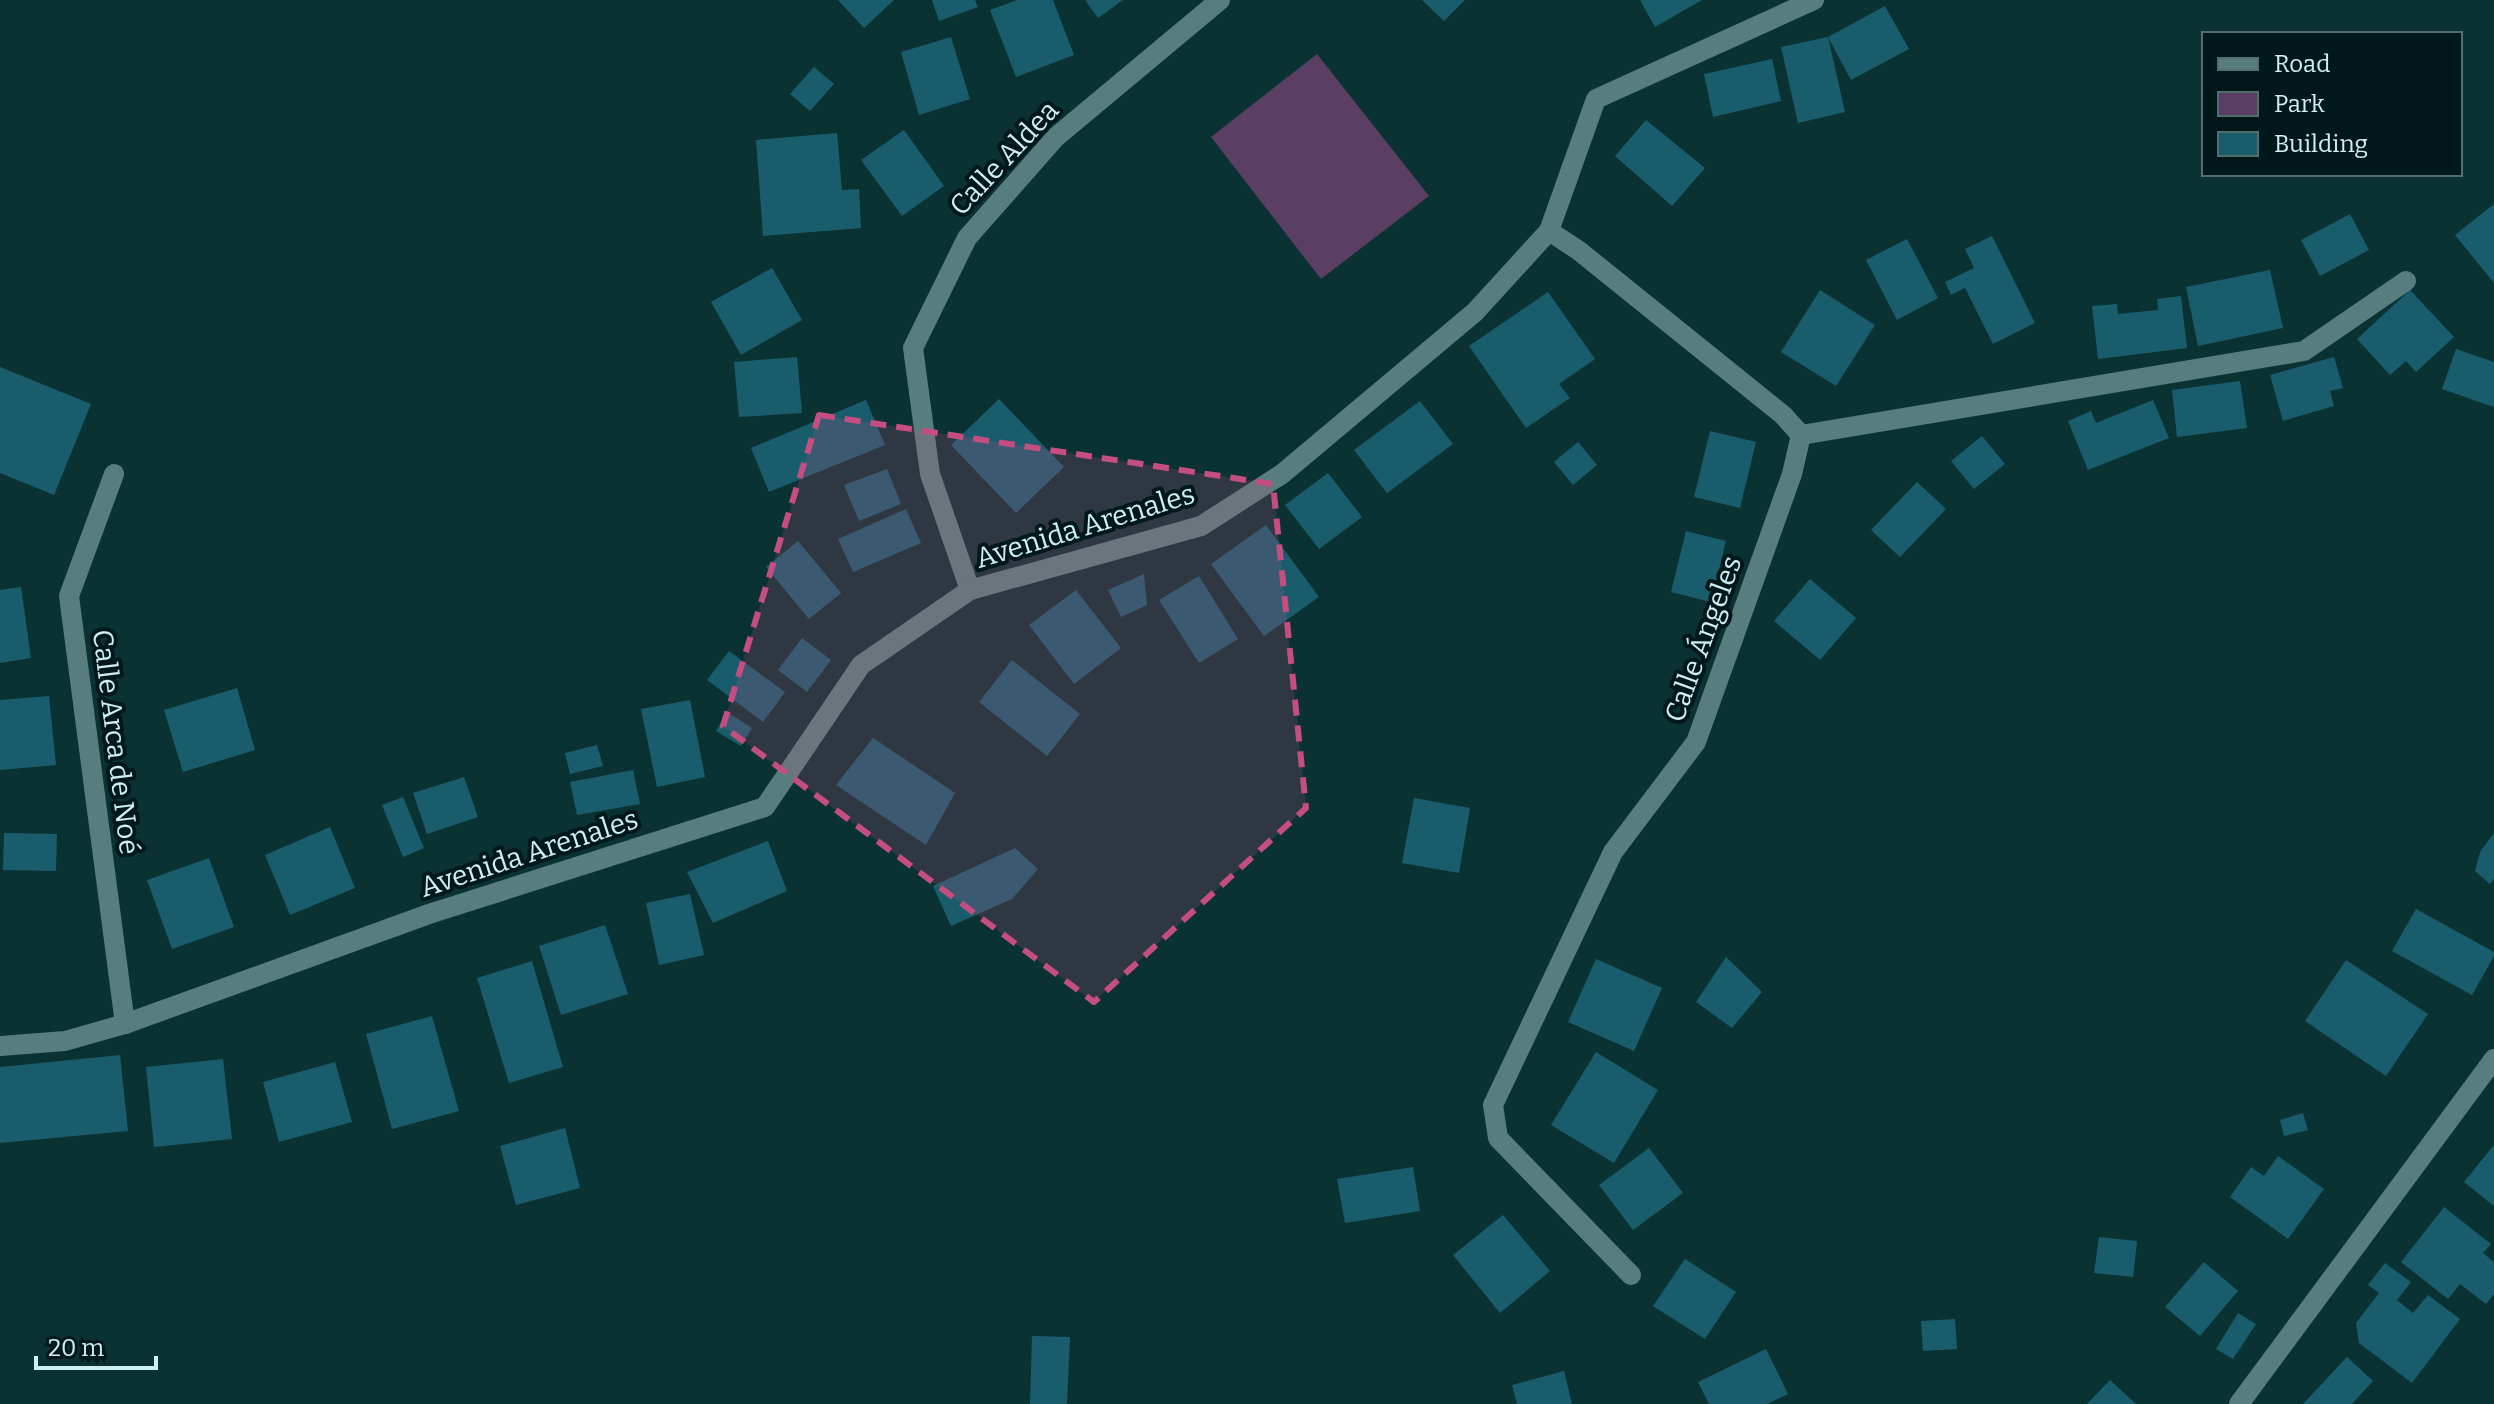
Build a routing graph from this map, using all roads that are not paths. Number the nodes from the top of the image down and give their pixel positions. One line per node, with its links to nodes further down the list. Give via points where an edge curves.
1 (1220, 0): 7 (street, Calle Aldea, via 1056,137 967,238 913,348 930,474)
2 (1814, 0): 3 (street, Avenida Arenales, via 1596,99)
3 (1549, 231): 5 (street, via 1783,415); 7 (street, Avenida Arenales, via 1463,322 1282,474 1201,526)
4 (2406, 281): 5 (street, via 2304,351)
5 (1801, 435): 11 (street, Calle Ángeles, via 1792,474 1696,742 1613,852 1493,1105 1498,1138)
6 (114, 474): 8 (street, Calle Arca de Noé, via 69,596)
7 (970, 590): 8 (street, Avenida Arenales, via 861,665 765,807 429,914)
8 (125, 1024): 9 (street, Avenida Arenales, via 65,1041)
9 (0, 1046)
10 (2494, 1059): 12 (street)
11 (1631, 1275)
12 (2239, 1404)

